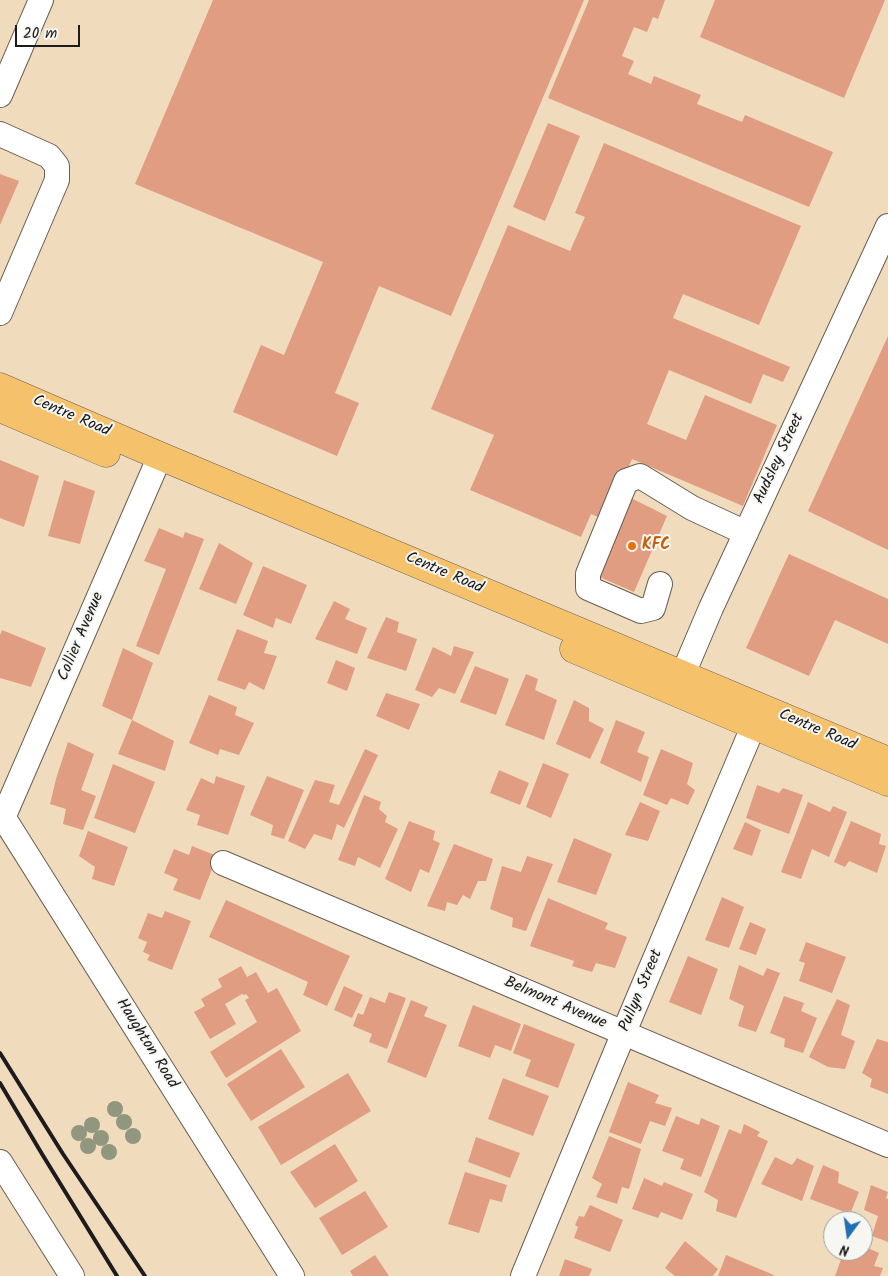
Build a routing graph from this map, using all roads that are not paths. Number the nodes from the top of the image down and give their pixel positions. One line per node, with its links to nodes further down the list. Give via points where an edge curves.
1 (41, 0): 2 (street)
2 (0, 95)
3 (0, 134): 5 (street, via 49,156 57,166 57,180)
4 (888, 226): 9 (street, Audsley Street)
5 (0, 313)
6 (0, 387): 8 (main road, Centre Road)
7 (0, 408): 8 (main road, Centre Road)
8 (157, 464): 11 (main road, Centre Road); 15 (street, Collier Avenue)
9 (746, 533): 10 (street, via 692,508 640,476 626,481 588,574 588,588 641,611 653,608); 11 (street, Audsley Street)
10 (660, 584)
11 (679, 683): 12 (main road, Centre Road)
12 (757, 716): 13 (main road, Centre Road); 14 (main road, Centre Road); 17 (street, Pullyn Street)
13 (888, 761)
14 (888, 782)
15 (2, 815): 21 (street, Haughton Road)
16 (223, 863): 17 (street, Belmont Avenue)
17 (624, 1033): 18 (street, Belmont Avenue); 22 (street, Pullyn Street)
18 (888, 1145)
19 (0, 1162): 20 (street)
20 (72, 1276)
21 (292, 1276)
22 (523, 1276)

